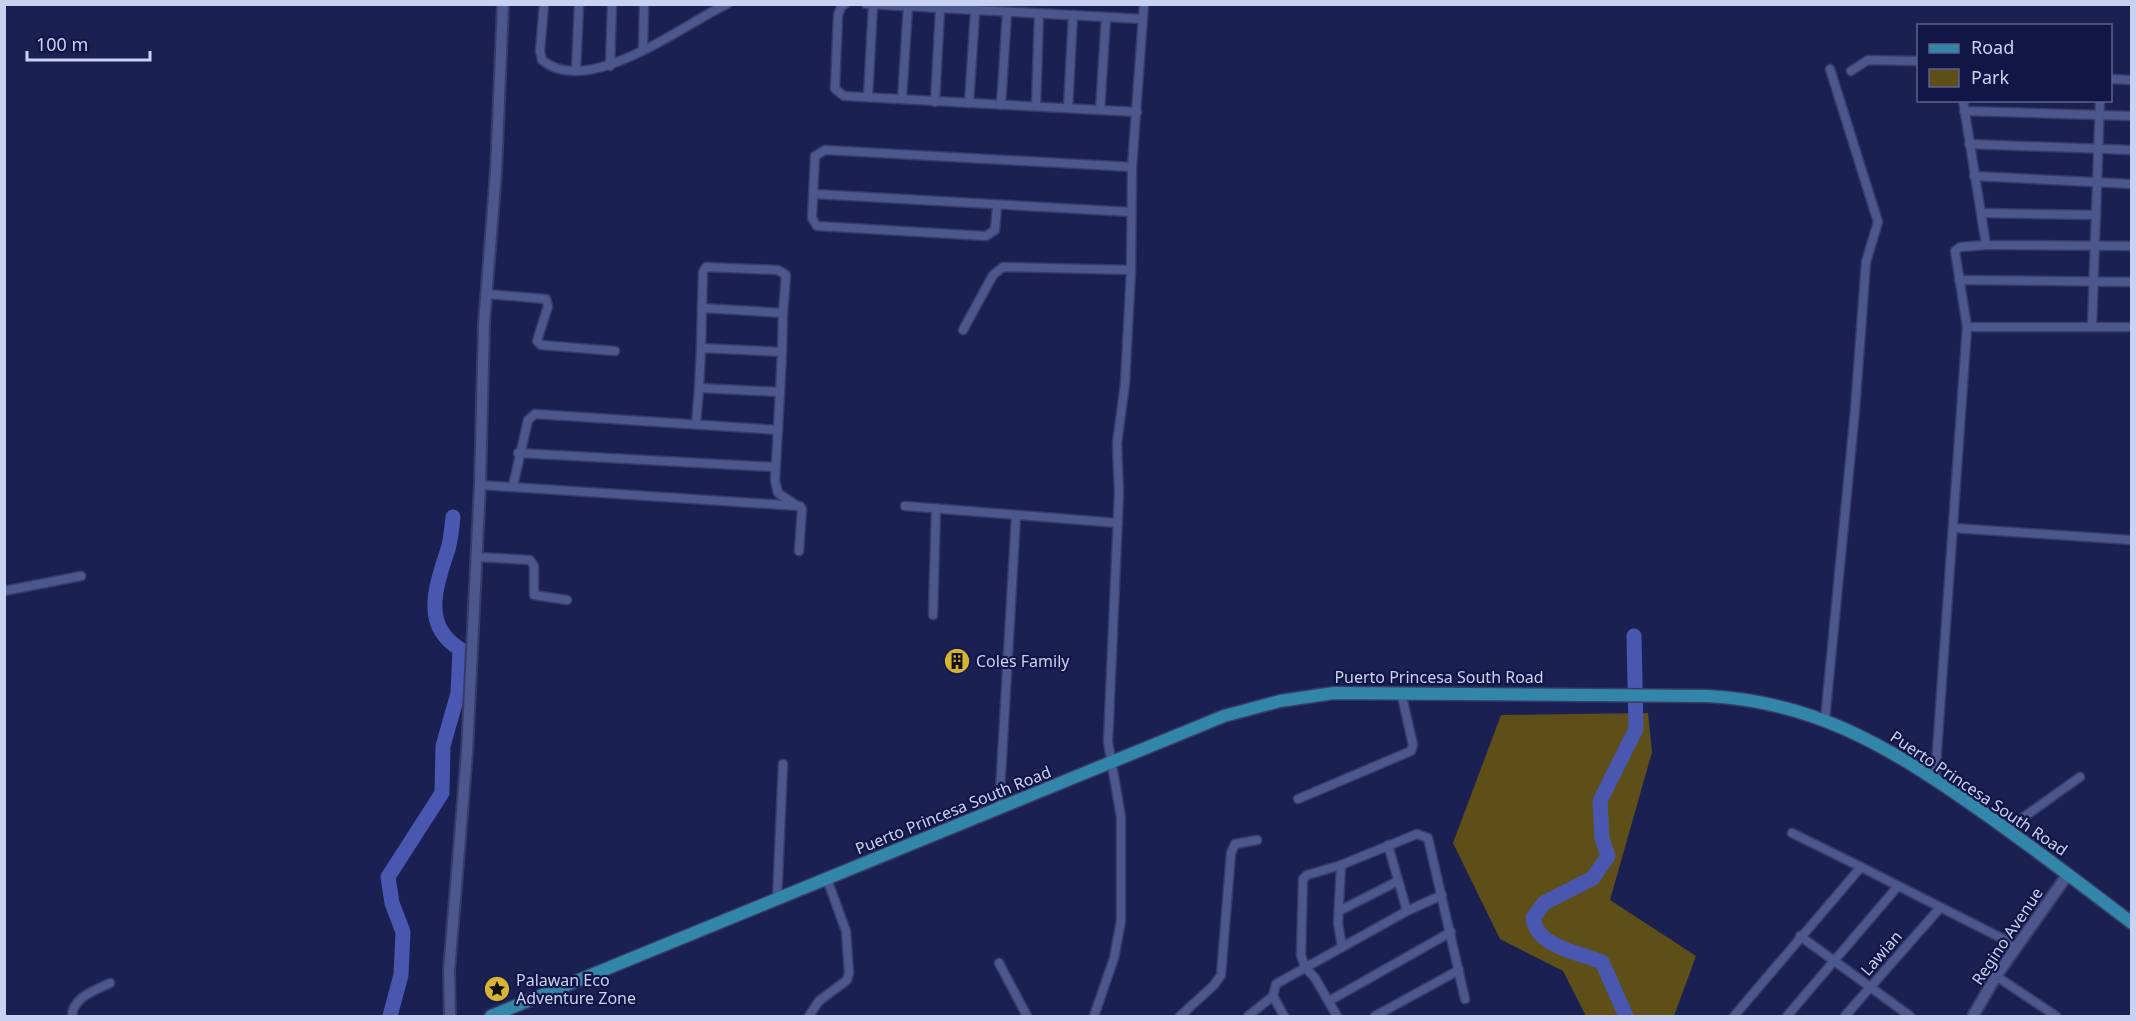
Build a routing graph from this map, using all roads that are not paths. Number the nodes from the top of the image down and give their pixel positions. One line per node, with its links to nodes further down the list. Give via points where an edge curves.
1 (503, 4): 60 (street)
2 (544, 4): 23 (street, via 542,60 551,66)
3 (579, 4): 23 (street)
4 (612, 4): 21 (street)
5 (644, 4): 19 (street)
6 (845, 4): 27 (street, via 838,15 836,89 844,96)
7 (866, 4): 10 (street)
8 (1144, 4): 18 (street)
9 (721, 5): 19 (street)
10 (873, 5): 11 (street); 27 (street)
11 (908, 7): 12 (street); 28 (street)
12 (940, 10): 13 (street); 29 (street)
13 (975, 12): 14 (street); 32 (street)
14 (1007, 13): 15 (street); 33 (street)
15 (1039, 15): 16 (street); 34 (street)
16 (1073, 15): 17 (street); 35 (street)
17 (1106, 17): 18 (street); 36 (street)
18 (1143, 19): 38 (street)
19 (643, 50): 21 (street)
20 (1917, 61): 24 (street, via 1868,60)
21 (610, 66): 23 (street)
22 (1830, 69): 92 (street, via 1878,222 1866,262)
23 (576, 70)
24 (1851, 71)
25 (2112, 79): 26 (street)
26 (2132, 80)
27 (868, 97): 28 (street)
28 (902, 99): 29 (street)
29 (935, 102): 32 (street)
30 (1963, 102): 37 (street)
31 (2100, 102): 39 (street)
32 (969, 103): 33 (street)
33 (1001, 105): 34 (street)
34 (1036, 106): 35 (street)
35 (1068, 108): 36 (street)
36 (1100, 110): 38 (street)
37 (1964, 111): 39 (street); 41 (street)
38 (1137, 112): 44 (street)
39 (2099, 115): 40 (street); 42 (street)
40 (2132, 116)
41 (1969, 144): 42 (street); 45 (street)
42 (2098, 149): 43 (street); 46 (street)
43 (2132, 150)
44 (1132, 167): 48 (street, via 821,150 815,156); 50 (street)
45 (1974, 176): 46 (street); 51 (street)
46 (2097, 182): 47 (street); 52 (street)
47 (2132, 184)
48 (814, 194): 49 (street); 49 (street, via 813,221 820,227 989,236 995,230)
49 (997, 207): 50 (street)
50 (1131, 212): 56 (street)
51 (1981, 213): 52 (street); 53 (street)
52 (2096, 215): 54 (street)
53 (1986, 245): 54 (street); 57 (street, via 1957,249)
54 (2095, 246): 55 (street); 58 (street)
55 (2132, 246)
56 (1131, 270): 66 (street, via 1003,267 993,275); 82 (street, via 1125,384 1117,443)
57 (1959, 280): 58 (street); 64 (street)
58 (2093, 282): 59 (street); 63 (street)
59 (2132, 282)
60 (487, 294): 68 (street, via 546,299 548,306 537,341 541,345); 76 (street)
61 (702, 308): 62 (street); 62 (street, via 706,267 778,270 786,275); 67 (street)
62 (783, 313): 69 (street)
63 (2092, 326): 64 (street); 65 (street)
64 (1967, 327): 83 (street)
65 (2132, 327)
66 (963, 330)
67 (701, 348): 69 (street); 70 (street)
68 (615, 351)
69 (782, 352): 71 (street)
70 (699, 388): 71 (street); 72 (street)
71 (780, 392): 73 (street)
72 (696, 424): 73 (street); 74 (street, via 535,414 528,420)
73 (778, 430): 75 (street)
74 (518, 453): 75 (street); 77 (street)
75 (775, 467): 78 (street, via 778,493)
76 (480, 485): 77 (street); 86 (street)
77 (513, 486): 78 (street)
78 (800, 506): 85 (street)
79 (905, 506): 80 (street)
80 (936, 508): 81 (street); 90 (street)
81 (1016, 516): 82 (street); 98 (street)
82 (1118, 523): 93 (street)
83 (1953, 528): 84 (street); 96 (street)
84 (2132, 540)
85 (799, 551)
86 (477, 556): 89 (street, via 530,560 534,566 534,595); 130 (street, via 467,752 449,970)
87 (81, 576): 88 (street)
88 (4, 591)
89 (567, 600)
90 (933, 615)
91 (1401, 692): 92 (main road, Puerto Princesa South Road, via 1742,698); 93 (main road, Puerto Princesa South Road, via 1334,693 1280,701 1224,716); 97 (street, via 1411,751)
92 (1825, 720): 96 (main road, Puerto Princesa South Road, via 1872,740)
93 (1110, 763): 98 (main road, Puerto Princesa South Road); 134 (street, via 1121,817 1120,921 1114,958)
94 (783, 764): 110 (street)
95 (2080, 777): 99 (street)
96 (1935, 779): 99 (main road, Puerto Princesa South Road)
97 (1298, 799)
98 (999, 809): 106 (main road, Puerto Princesa South Road)
99 (2007, 829): 105 (main road, Puerto Princesa South Road)
100 (1792, 833): 104 (street)
101 (1257, 840): 135 (street, via 1235,844 1231,853 1221,975)
102 (1388, 845): 103 (street); 107 (street); 109 (street, via 1417,834 1426,836)
103 (1341, 865): 112 (street); 121 (street, via 1303,879 1301,955)
104 (1861, 867): 108 (street); 116 (street)
105 (2068, 874): 114 (main road, Puerto Princesa South Road); 117 (street, Regino Avenue)
106 (826, 879): 110 (main road, Puerto Princesa South Road); 132 (street, via 848,942 849,973 843,985 819,1001)
107 (1398, 881): 112 (street); 113 (street)
108 (1898, 886): 111 (street); 119 (street)
109 (1442, 895): 113 (street); 115 (street)
110 (777, 899): 131 (main road, Puerto Princesa South Road)
111 (1940, 909): 117 (street); 125 (street, Lawian)
112 (1339, 911): 118 (street)
113 (1407, 911): 118 (street)
114 (2132, 922)
115 (1451, 932): 122 (street); 128 (street)
116 (1800, 936): 119 (street); 140 (street)
117 (2017, 946): 123 (street, Regino Avenue)
118 (1341, 947): 121 (street)
119 (1836, 962): 125 (street); 141 (street)
120 (999, 963): 133 (street)
121 (1305, 967): 126 (street, via 1276,984); 128 (street)
122 (1459, 970): 127 (street); 139 (street)
123 (1996, 976): 144 (street, Regino Avenue); 145 (street)
124 (110, 983): 129 (street, via 81,999)
125 (1870, 988): 142 (street, Lawian); 143 (street)
126 (1273, 996): 136 (street); 137 (street)
127 (1465, 999)
128 (1329, 1001): 138 (street)
129 (72, 1017)
130 (450, 1017)
131 (491, 1017)
132 (809, 1017)
133 (1027, 1017)
134 (1094, 1017)
135 (1180, 1017)
136 (1248, 1017)
137 (1284, 1017)
138 (1337, 1017)
139 (1375, 1017)
140 (1734, 1017)
141 (1787, 1017)
142 (1845, 1017)
143 (1910, 1017)
144 (1973, 1017)
145 (2056, 1017)

